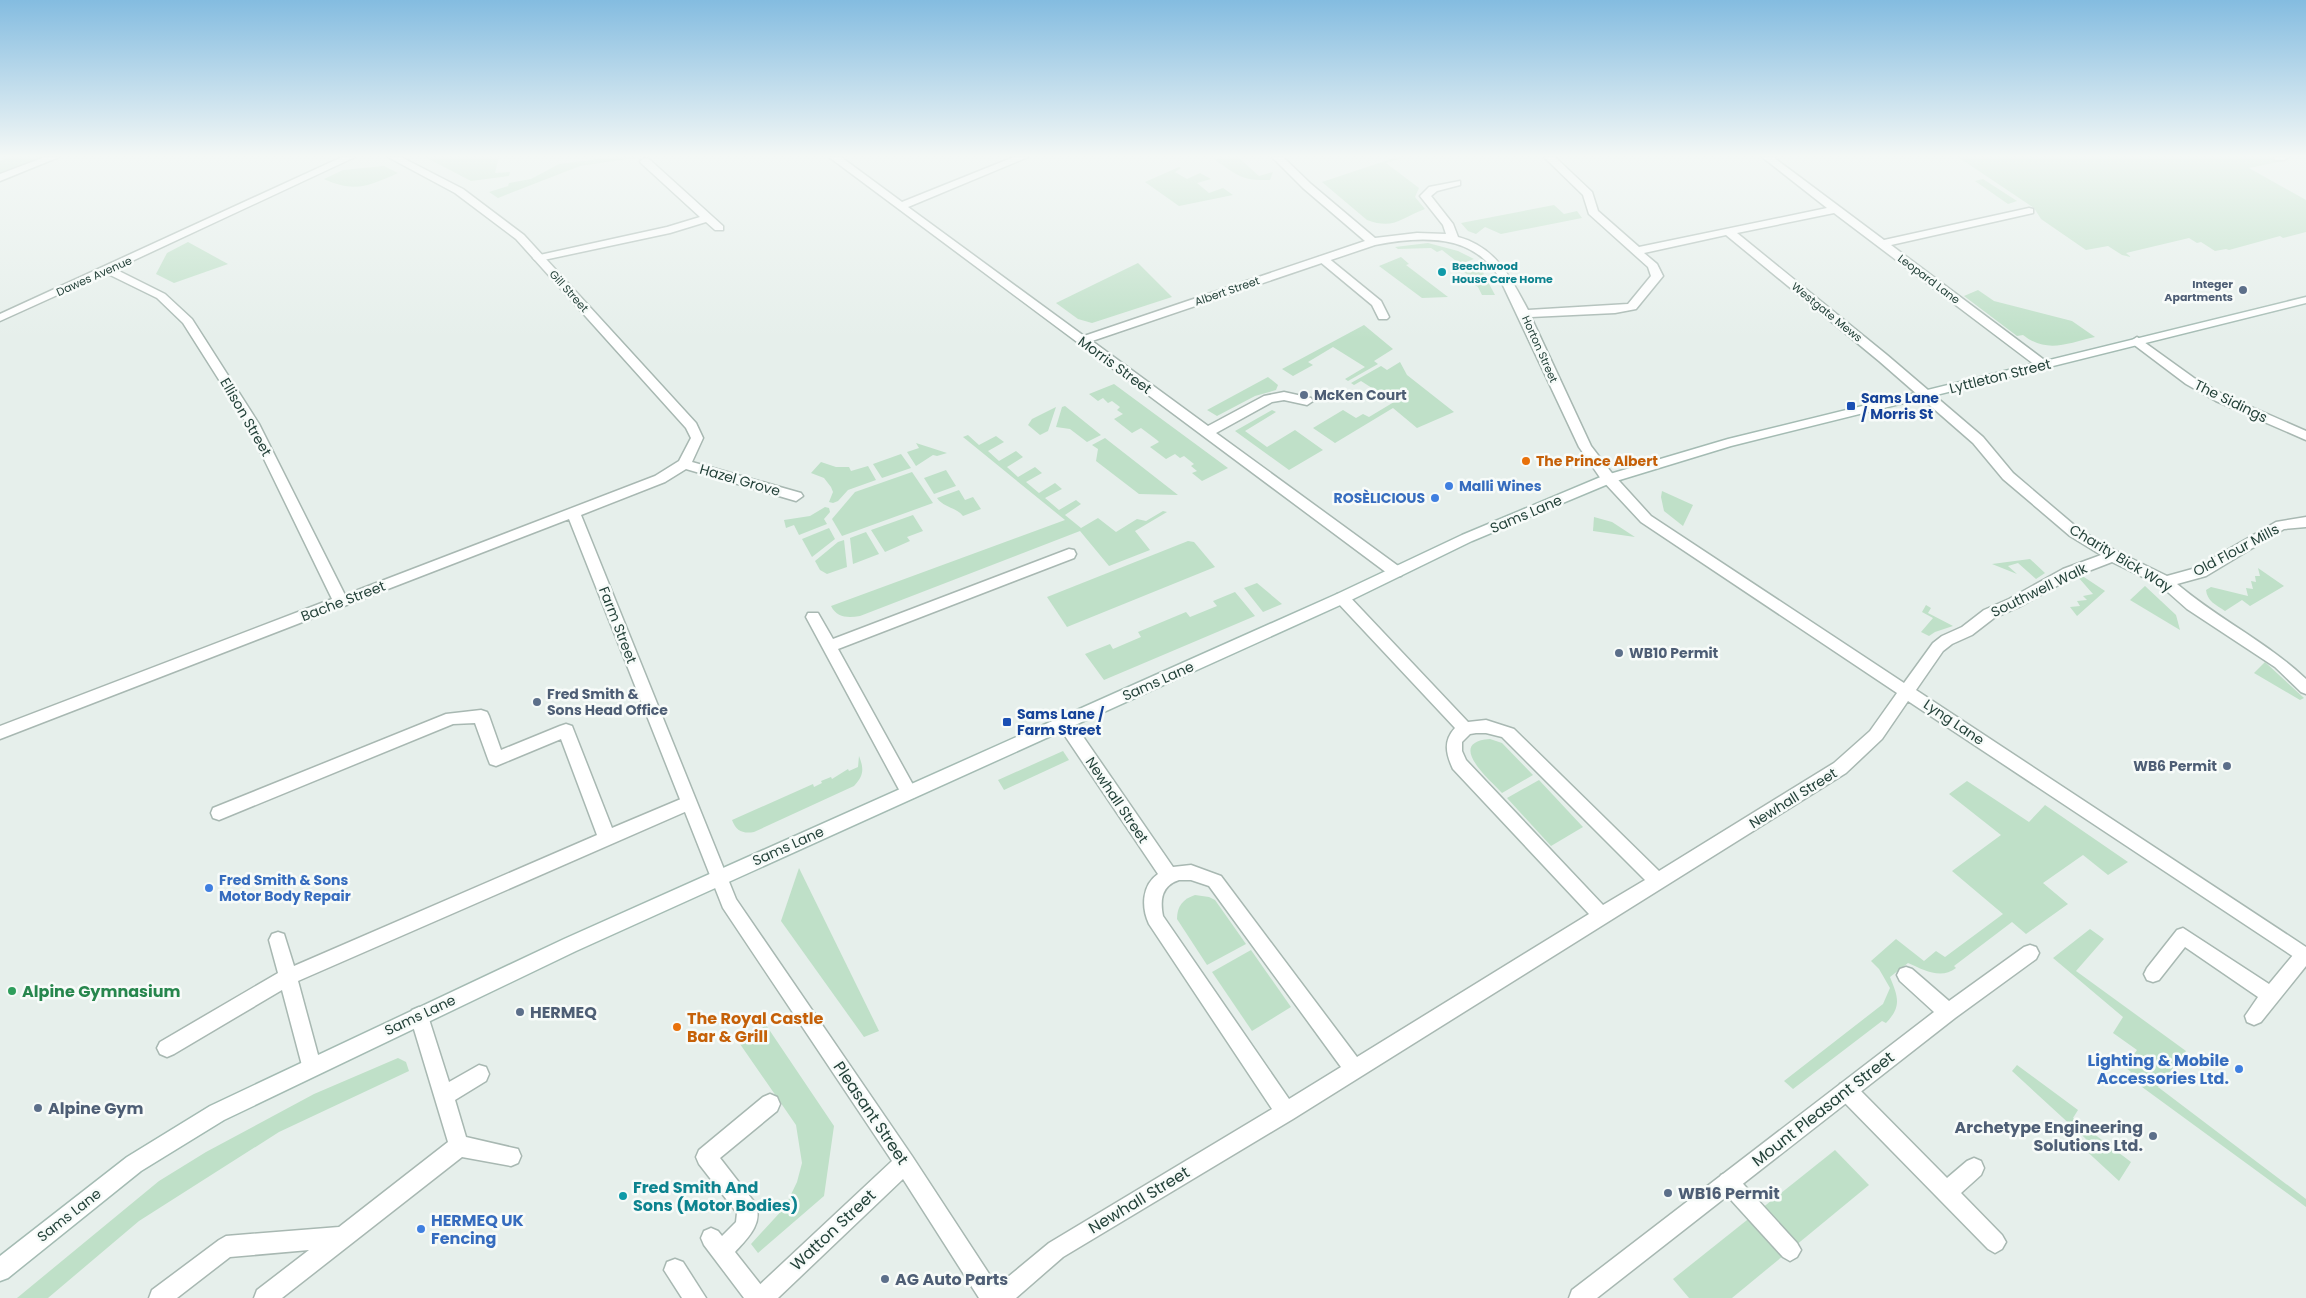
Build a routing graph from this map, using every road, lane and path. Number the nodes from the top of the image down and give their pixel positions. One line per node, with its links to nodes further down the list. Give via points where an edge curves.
1 (220, 218): 19 (street, Dawes Avenue)
2 (494, 218): 17 (street, Gill Street)
3 (707, 218): 11 (street); 17 (street, via 670,230)
4 (917, 218): 24 (street, Morris Street)
5 (1345, 218): 14 (street)
6 (1443, 218): 13 (street)
7 (1598, 218): 16 (street)
8 (1796, 218): 12 (street)
9 (1847, 218): 15 (street, Leopard Lane)
10 (2000, 218): 15 (street)
11 (719, 228)
12 (1729, 232): 16 (street); 27 (street, Westgate Mews)
13 (1452, 239): 14 (street, Horton Street, via 1404,236); 21 (street, Horton Street, via 1472,245 1488,256 1501,271)
14 (1374, 242): 18 (street, Albert Street)
15 (1882, 244): 26 (street, Leopard Lane)
16 (1636, 251): 21 (street, via 1653,266 1657,276 1632,307)
17 (540, 258): 31 (street, Gill Street, via 690,426 697,438)
18 (1323, 259): 22 (street, via 1377,303); 24 (street, Albert Street)
19 (108, 270): 23 (street, Dawes Avenue); 41 (street, Ellison Street, via 161,296 188,321 253,424)
20 (2306, 300): 25 (street, Lyttleton Street)
21 (1524, 314): 32 (street, Horton Street, via 1585,446)
22 (1383, 317)
23 (0, 318)
24 (1082, 340): 29 (street, Morris Street)
25 (2137, 342): 26 (street, Lyttleton Street); 30 (street, The Sidings, via 2190,381 2220,398)
26 (2043, 365): 27 (street, Lyttleton Street)
27 (1924, 394): 32 (street, Lyttleton Street, via 1728,443); 37 (street, Charity Bick Way, via 1978,440 2008,476 2075,533)
28 (1307, 401): 29 (street, via 1284,396 1268,399)
29 (1207, 432): 38 (street, Morris Street)
30 (2306, 436)
31 (684, 464): 33 (street, Hazel Grove); 34 (street, Bache Street, via 660,478)
32 (1608, 479): 38 (street, Sams Lane); 45 (street, Lyng Lane, via 1646,519)
33 (796, 496)
34 (573, 512): 41 (street, Bache Street); 50 (street, Farm Street)
35 (2306, 522): 39 (street, Old Flour Mills, via 2281,525 2201,572)
36 (1069, 554): 43 (street)
37 (2113, 556): 39 (street, Charity Bick Way); 45 (street, Southwell Walk, via 2068,573 1947,640)
38 (1396, 572): 40 (street, Sams Lane)
39 (2166, 582): 44 (street, Charity Bick Way, via 2192,605 2280,662)
40 (1342, 598): 46 (street, Sams Lane); 47 (street)
41 (341, 602): 48 (street, Bache Street)
42 (813, 616): 43 (street)
43 (829, 647): 49 (street)
44 (2306, 688)
45 (1908, 692): 55 (street, Newhall Street, via 1876,735 1840,768); 59 (street, Lyng Lane)
46 (1065, 723): 49 (street, Sams Lane); 53 (street, Newhall Street)
47 (1465, 729): 55 (street, via 1488,725 1508,733); 56 (street, via 1455,739 1459,764)
48 (0, 732)
49 (909, 792): 54 (street, Sams Lane)
50 (688, 803): 52 (street); 54 (street, Farm Street)
51 (219, 814): 52 (street, via 452,718 481,716 496,759 566,730)
52 (607, 838): 62 (street)
53 (1169, 876): 69 (street, via 1195,872 1216,881); 74 (street, via 1156,889 1152,899 1155,918)
54 (718, 878): 65 (street, Sams Lane); 77 (street, Pleasant Street, via 748,933)
55 (1658, 881): 56 (street, Newhall Street)
56 (1602, 916): 69 (street, Newhall Street)
57 (278, 940): 62 (street)
58 (2030, 953): 64 (street, Mount Pleasant Street)
59 (2305, 956): 63 (street)
60 (2153, 974): 63 (street, via 2184,936)
61 (1906, 975): 64 (street)
62 (288, 976): 67 (street); 68 (street)
63 (2271, 996): 66 (street)
64 (1948, 1012): 71 (street, Mount Pleasant Street)
65 (419, 1016): 68 (street, Sams Lane); 72 (street)
66 (2254, 1016)
67 (167, 1048)
68 (311, 1066): 84 (street, Sams Lane, via 217,1113 134,1164)
69 (1354, 1069): 74 (street, Newhall Street)
70 (479, 1074): 72 (street)
71 (1847, 1090): 79 (street, Mount Pleasant Street); 80 (street)
72 (444, 1096): 75 (street)
73 (770, 1104): 90 (street, via 706,1157 748,1210 745,1227 716,1245)
74 (1286, 1112): 93 (street, Newhall Street, via 1056,1250)
75 (459, 1146): 76 (street); 81 (street)
76 (511, 1156)
77 (905, 1163): 91 (street, Watton Street); 92 (street, Pleasant Street)
78 (1974, 1168): 80 (street)
79 (1728, 1182): 83 (street); 86 (street, Mount Pleasant Street)
80 (1946, 1192): 82 (street)
81 (342, 1237): 87 (street, via 226,1247); 88 (street)
82 (1995, 1242)
83 (1790, 1250)
84 (0, 1270)
85 (675, 1270): 89 (street)
86 (1586, 1296)
87 (160, 1298)
88 (264, 1298)
89 (695, 1298)
90 (757, 1298)
91 (762, 1298)
92 (992, 1298)
93 (999, 1298)

